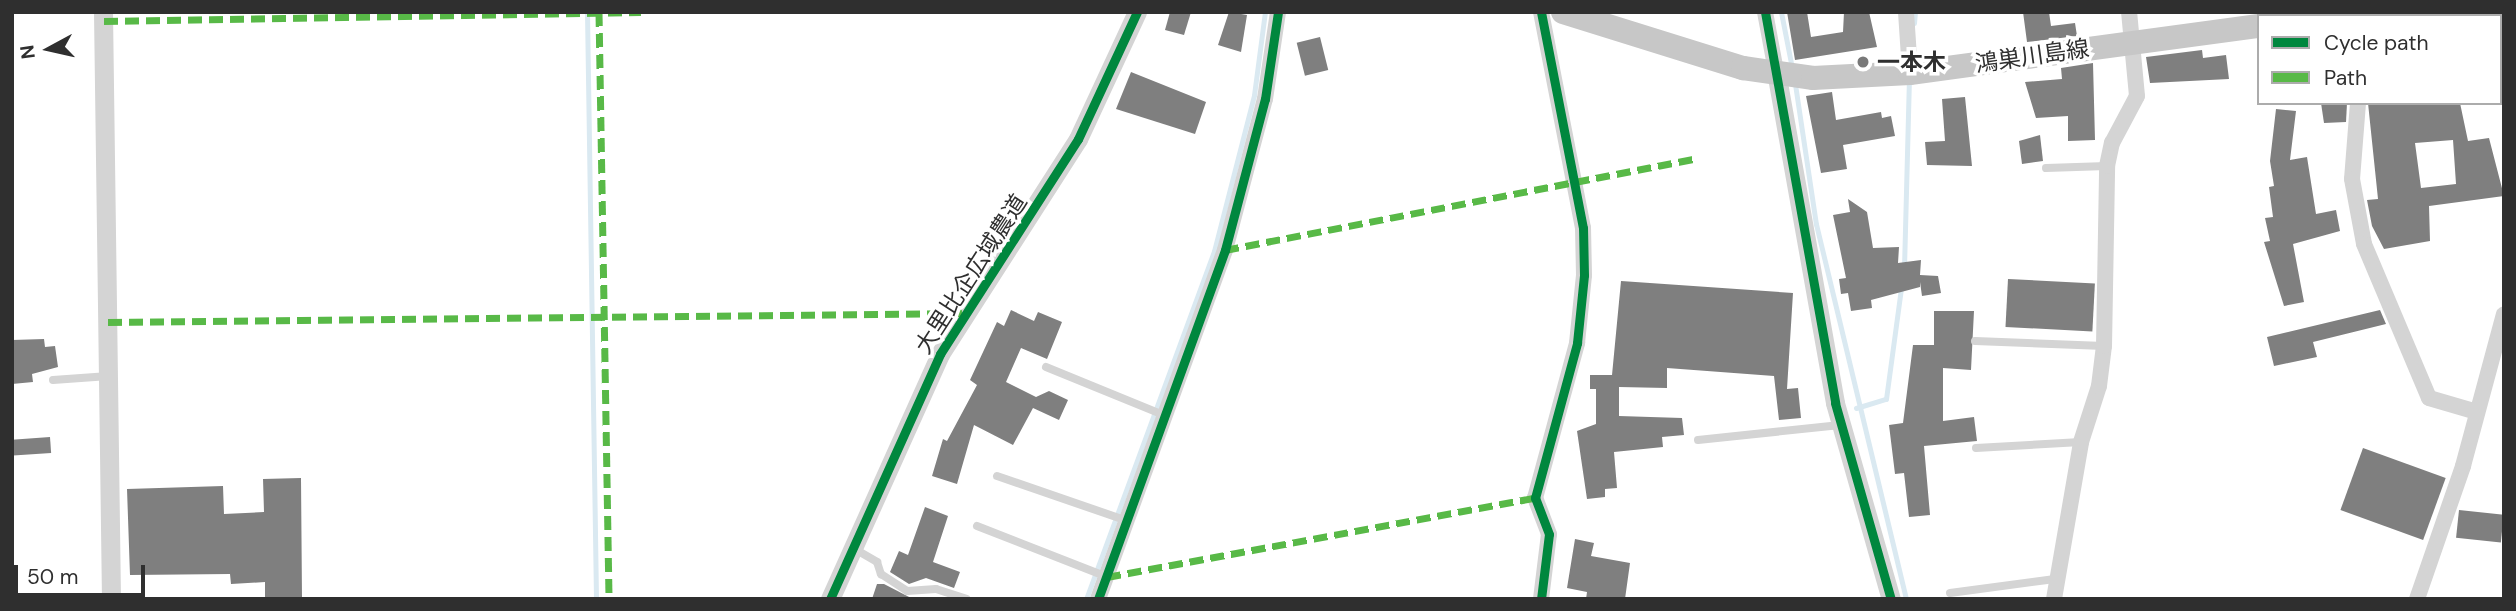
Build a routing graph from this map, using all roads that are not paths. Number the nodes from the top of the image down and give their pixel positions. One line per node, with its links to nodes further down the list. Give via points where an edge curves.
1 (103, 12): 22 (street)
2 (1137, 12): 33 (street, 大里比企広域農道, via 1078,139 940,354)
3 (1278, 12): 25 (street, via 1265,99 1240,202)
4 (1541, 12): 41 (street, via 1584,228 1584,275 1577,343 1535,498 1549,534)
5 (1563, 12): 14 (main road, 鴻巣川島線)
6 (1765, 12): 14 (street)
7 (1906, 12): 13 (street)
8 (2129, 12): 12 (street)
9 (2436, 12): 10 (main road)
10 (2446, 14)
11 (2257, 26): 12 (main road, 鴻巣川島線)
12 (2132, 42): 13 (main road, 鴻巣川島線); 16 (street, via 2137,96 2112,143)
13 (1910, 72): 14 (main road, 鴻巣川島線)
14 (1777, 77): 26 (street)
15 (2358, 105): 24 (street, via 2352,179 2364,244 2429,398)
16 (2107, 166): 17 (lane); 20 (street)
17 (2046, 168)
18 (2504, 314): 24 (street)
19 (1975, 341): 20 (lane)
20 (2104, 346): 28 (street, via 2099,386)
21 (1046, 367): 25 (lane)
22 (109, 376): 23 (lane); 37 (street)
23 (53, 380)
24 (2477, 412): 44 (street)
25 (1167, 416): 31 (street)
26 (1840, 425): 27 (lane); 42 (street)
27 (1698, 440)
28 (2081, 442): 29 (lane); 35 (street)
29 (1976, 448)
30 (997, 476): 31 (lane)
31 (1128, 521): 34 (street)
32 (976, 526): 34 (lane)
33 (853, 548): 38 (street, 大里比企広域農道); 39 (lane, via 877,562 881,574 907,592 936,589)
34 (1107, 577): 40 (street)
35 (2055, 579): 36 (lane); 43 (street)
36 (1950, 593)
37 (111, 599)
38 (830, 599)
39 (966, 599)
40 (1098, 599)
41 (1541, 599)
42 (1891, 599)
43 (2054, 599)
44 (2417, 599)

